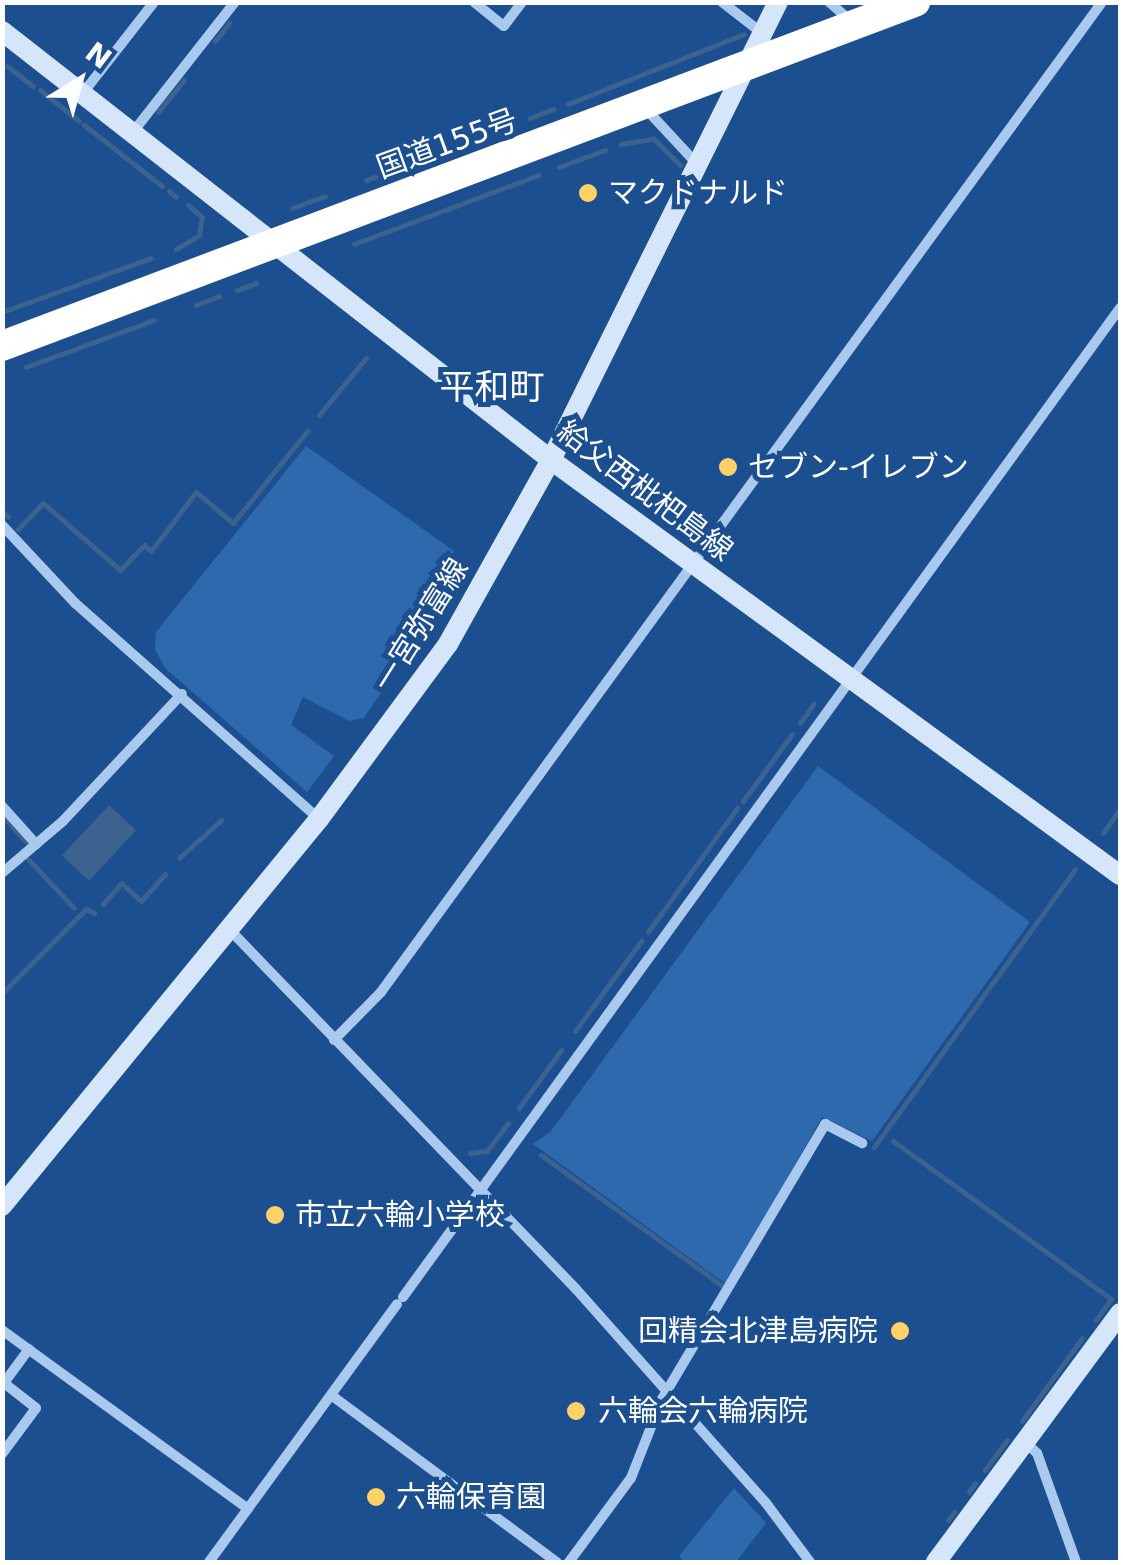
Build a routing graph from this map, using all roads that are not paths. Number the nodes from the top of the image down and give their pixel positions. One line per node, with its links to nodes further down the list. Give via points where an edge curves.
1 (154, 2): 14 (street)
2 (234, 2): 16 (street)
3 (474, 2): 4 (street, via 504,26)
4 (522, 2)
5 (722, 2): 12 (street)
6 (778, 2): 12 (main road, 一宮弥富線)
7 (829, 2): 10 (street)
8 (915, 2): 10 (highway, 国道155号)
9 (1102, 2): 23 (street)
10 (856, 24): 13 (highway, 国道155号)
11 (2, 31): 14 (main road, 給父西枇杷島線)
12 (763, 34): 13 (main road, 一宮弥富線)
13 (744, 71): 15 (highway, 国道155号); 17 (main road, 一宮弥富線)
14 (84, 93): 16 (main road, 給父西枇杷島線)
15 (645, 108): 17 (street); 18 (highway, 国道155号)
16 (133, 132): 18 (main road, 給父西枇杷島線)
17 (698, 165): 21 (main road, 一宮弥富線)
18 (278, 244): 20 (highway, 国道155号); 21 (main road, 給父西枇杷島線)
19 (1120, 308): 24 (street)
20 (2, 346)
21 (551, 460): 23 (main road, 給父西枇杷島線); 27 (main road, 一宮弥富線, via 448,644)
22 (2, 525): 25 (street, via 75,603)
23 (692, 565): 24 (main road, 給父西枇杷島線); 32 (street, via 381,992)
24 (849, 678): 30 (main road, 給父西枇杷島線); 34 (street)
25 (182, 694): 27 (street); 28 (street)
26 (2, 806): 28 (street)
27 (319, 819): 31 (main road, 一宮弥富線)
28 (36, 844): 29 (street)
29 (2, 872)
30 (1120, 875)
31 (228, 928): 32 (street); 35 (main road, 一宮弥富線)
32 (334, 1040): 34 (street)
33 (862, 1143): 39 (street, via 824,1124)
34 (479, 1192): 39 (street); 40 (street)
35 (2, 1206)
36 (1120, 1314): 41 (main road)
37 (2, 1330): 38 (street)
38 (29, 1349): 42 (street, via 4,1383 36,1408); 43 (street)
39 (668, 1394): 46 (street, via 630,1478); 47 (street)
40 (331, 1396): 43 (street); 45 (street)
41 (1025, 1442): 48 (main road); 49 (street, via 1037,1453)
42 (2, 1454)
43 (248, 1509): 44 (street)
44 (209, 1562)
45 (557, 1562)
46 (569, 1562)
47 (810, 1562)
48 (938, 1562)
49 (1076, 1562)

